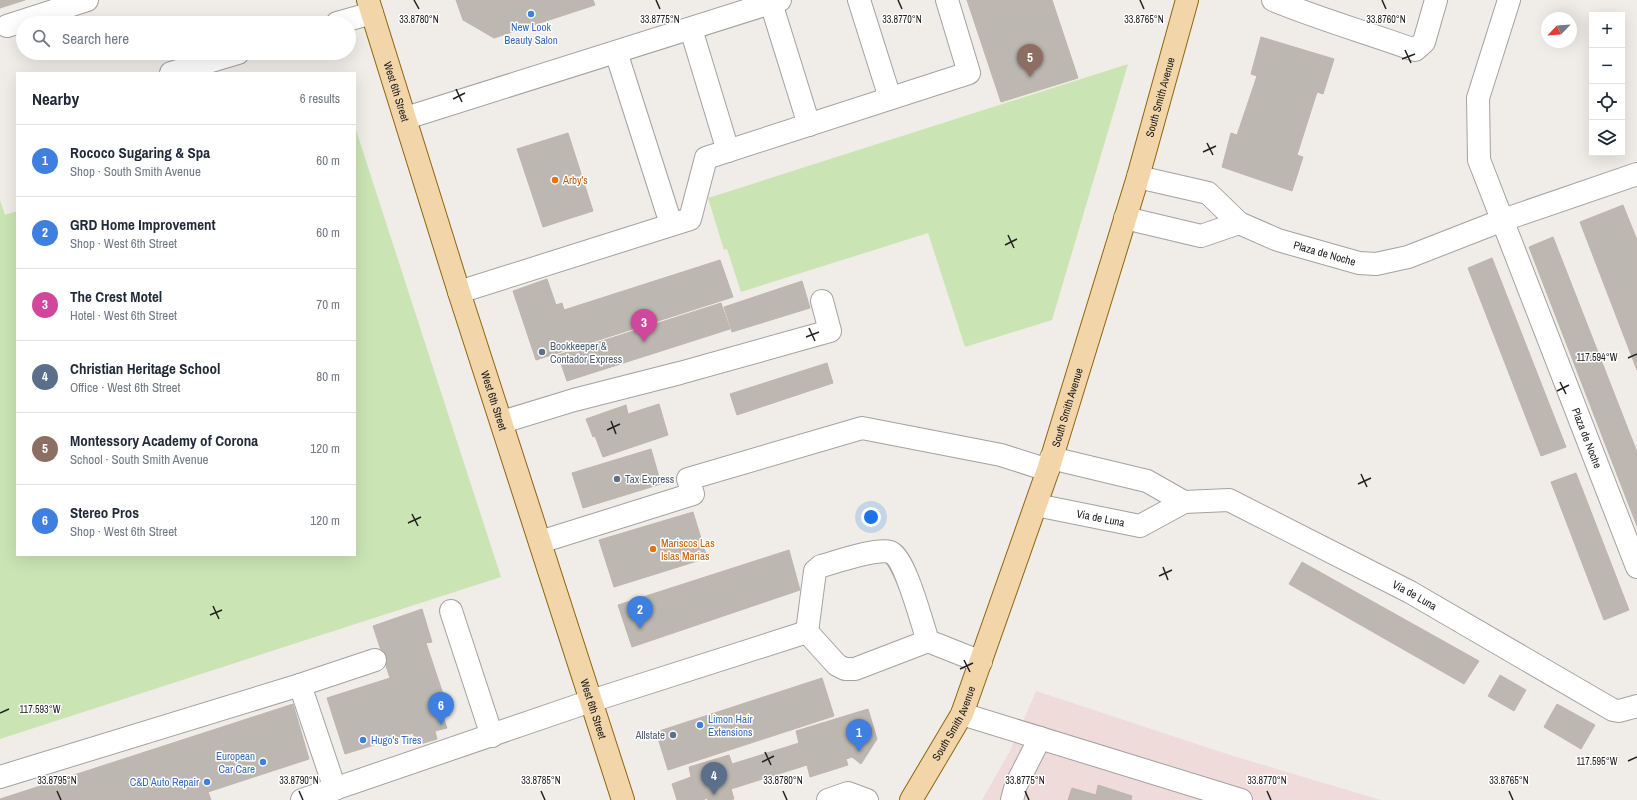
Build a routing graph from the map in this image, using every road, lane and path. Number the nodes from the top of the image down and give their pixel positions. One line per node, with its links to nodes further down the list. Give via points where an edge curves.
1 (87, 0): 10 (street)
2 (859, 0): 18 (street)
3 (947, 0): 18 (street, via 969,73)
4 (1187, 0): 23 (main road, South Smith Avenue)
5 (1273, 0): 6 (street, via 1415,50 1424,42)
6 (1436, 0)
7 (1508, 0): 25 (street, Plaza de Noche, via 1478,98 1479,160)
8 (776, 2): 14 (street); 20 (street)
9 (370, 6): 11 (street); 19 (main road, West 6th Street)
10 (38, 16)
11 (351, 16)
12 (16, 23): 13 (street)
13 (7, 26)
14 (691, 29): 15 (street); 21 (street)
15 (616, 52): 19 (street); 27 (street)
16 (215, 60): 17 (street)
17 (174, 72)
18 (890, 98): 20 (street)
19 (406, 118): 28 (main road, West 6th Street)
20 (809, 125): 21 (street)
21 (728, 151): 27 (street, via 706,158 690,219)
22 (1637, 174): 25 (street)
23 (1138, 177): 24 (main road, South Smith Avenue); 26 (street, Plaza de Noche, via 1208,194)
24 (1125, 218): 26 (street, via 1201,236); 31 (main road, South Smith Avenue)
25 (1503, 220): 26 (street, Plaza de Noche, via 1408,256 1376,264 1359,263 1278,240); 35 (street, Plaza de Noche)
26 (1239, 223)
27 (671, 224): 28 (street)
28 (459, 292): 30 (main road, West 6th Street)
29 (822, 301): 30 (street, via 830,331)
30 (502, 422): 34 (main road, West 6th Street)
31 (1050, 464): 32 (street, via 1147,481); 33 (main road, South Smith Avenue); 34 (street, via 862,428 688,479 693,494)
32 (1184, 502): 33 (street, Via de Luna, via 1140,526); 43 (street, Via de Luna, via 1229,500 1410,592 1613,710)
33 (1036, 505): 40 (main road, South Smith Avenue)
34 (540, 542): 42 (main road, West 6th Street)
35 (1637, 567)
36 (451, 611): 45 (street)
37 (807, 632): 38 (street, via 837,665 845,669 856,669); 38 (street, via 815,571 821,566 879,551 891,552 906,572); 42 (street)
38 (928, 641): 40 (street)
39 (375, 660): 41 (street)
40 (981, 662): 44 (main road, South Smith Avenue)
41 (300, 685): 47 (street); 48 (street)
42 (591, 701): 45 (street); 50 (main road, West 6th Street)
43 (1637, 706)
44 (962, 714): 46 (street); 53 (main road, South Smith Avenue)
45 (492, 736): 48 (street)
46 (1040, 738): 54 (street, via 1016,785); 55 (street)
47 (0, 777)
48 (335, 789): 49 (street)
49 (302, 800)
50 (623, 800)
51 (828, 800): 52 (street, via 848,793)
52 (867, 800)
53 (911, 800)
54 (1012, 800)
55 (1241, 800)

